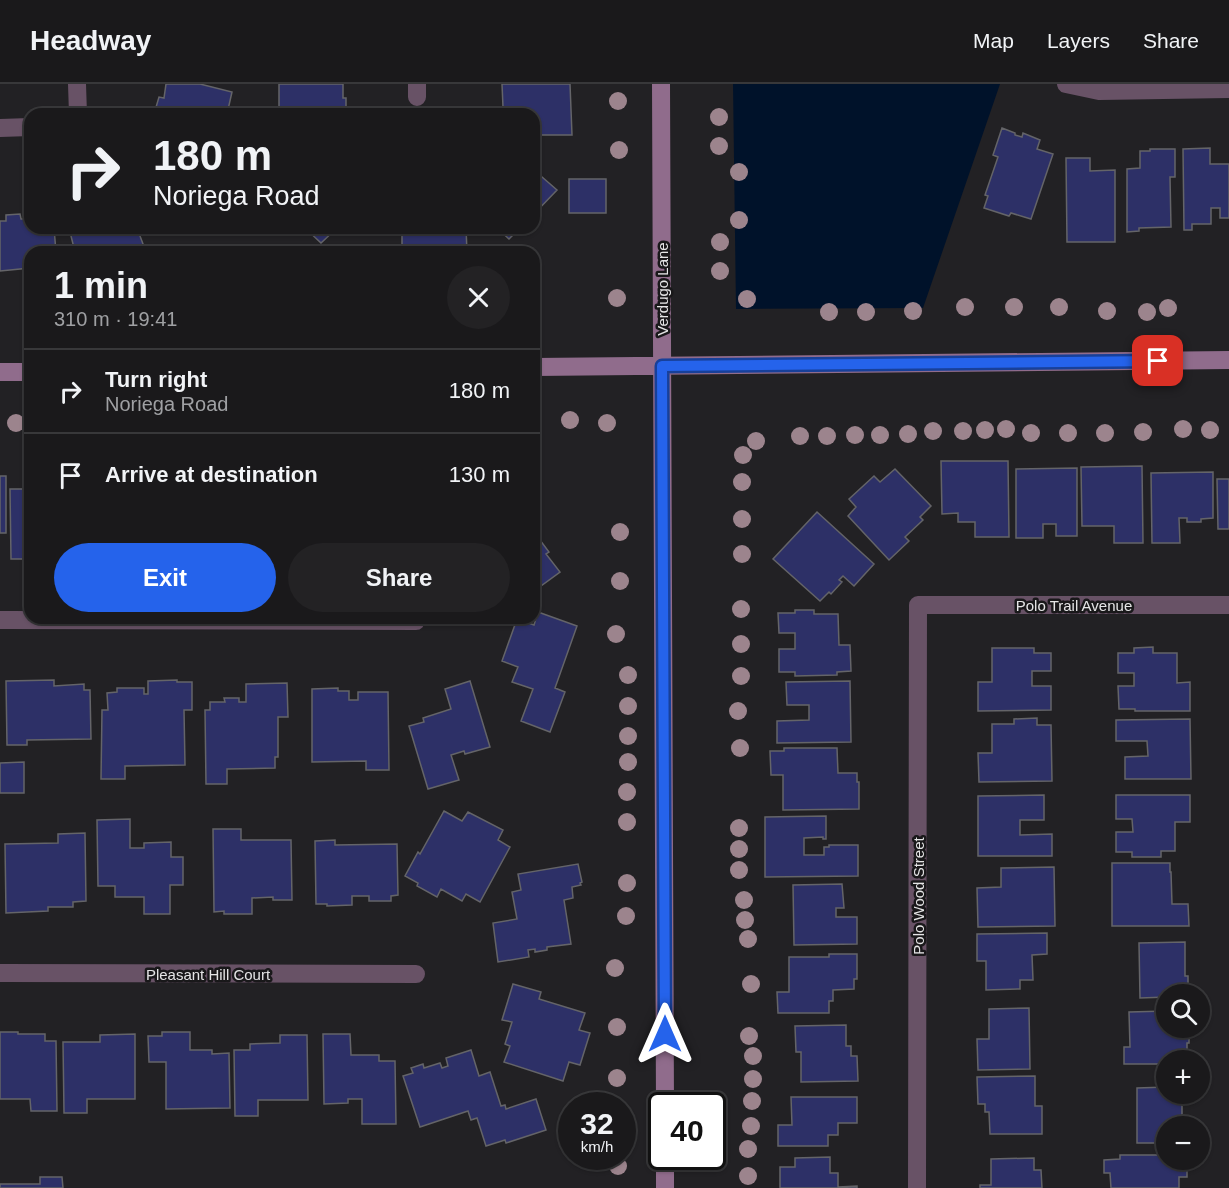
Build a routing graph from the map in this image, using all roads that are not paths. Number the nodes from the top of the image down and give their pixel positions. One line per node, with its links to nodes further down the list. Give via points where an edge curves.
1 (77, 84): 5 (street)
2 (661, 84): 9 (street, Verdugo Lane)
3 (1066, 84): 4 (street, via 1099,91)
4 (1229, 89)
5 (78, 108)
6 (24, 127): 7 (street)
7 (0, 128)
8 (1229, 360): 9 (street)
9 (662, 366): 10 (street); 19 (street, Verdugo Lane)
10 (540, 367)
11 (0, 372): 12 (street)
12 (24, 372)
13 (918, 605): 14 (street, Polo Trail Avenue); 22 (street, Polo Wood Street)
14 (1229, 605)
15 (0, 620): 16 (street)
16 (24, 620)
17 (0, 973): 18 (street, Pleasant Hill Court)
18 (416, 974)
19 (665, 1092)
20 (666, 1170): 21 (street)
21 (665, 1188)
22 (917, 1188)

